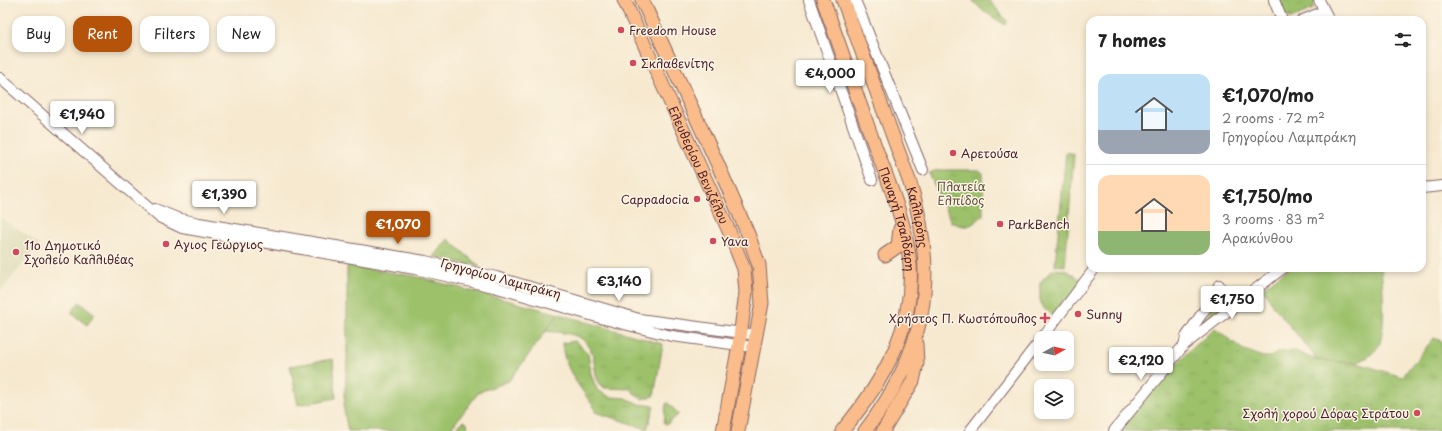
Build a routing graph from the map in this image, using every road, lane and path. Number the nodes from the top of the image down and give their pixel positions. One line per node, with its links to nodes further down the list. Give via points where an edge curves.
1 (624, 0): 22 (main road, Ελευθερίου Βενιζέλου, via 738,251 744,271 746,292)
2 (642, 0): 25 (main road, Ελευθερίου Βενιζέλου, via 718,165 756,255 761,277 762,303)
3 (809, 0): 13 (street, Παναγή Τσαλδάρη)
4 (823, 0): 16 (main road, Παναγή Τσαλδάρη)
5 (843, 0): 23 (main road, Καλλιρόης, via 919,210 926,269 924,298)
6 (855, 0): 12 (street, Καλλιρόης)
7 (1274, 0): 9 (street)
8 (1319, 0): 10 (street)
9 (1280, 16)
10 (1327, 16)
11 (0, 78): 22 (street, Γρηγορίου Λαμπράκη, via 169,223 188,230 435,274 494,287 672,336)
12 (923, 170)
13 (872, 180)
14 (1442, 186): 15 (street)
15 (1426, 188)
16 (901, 219): 17 (main road, via 898,246); 30 (main road, Παναγή Τσαλδάρη, via 910,265 909,297 900,338 880,380)
17 (885, 255)
18 (1092, 272): 21 (street)
19 (1277, 272): 24 (street)
20 (1219, 286): 24 (street, via 1186,337)
21 (1046, 331)
22 (740, 339): 25 (street, Γρηγορίου Λαμπράκη); 27 (main road, Ελευθερίου Βενιζέλου)
23 (916, 339): 31 (main road, Καλλιρόης, via 894,389); 32 (main road, via 917,363 913,381)
24 (1184, 345): 34 (street)
25 (755, 346): 28 (main road, Ελευθερίου Βενιζέλου); 29 (main road, via 757,375)
26 (1034, 347): 33 (street)
27 (723, 431)
28 (738, 431)
29 (746, 431)
30 (842, 431)
31 (865, 431)
32 (883, 431)
33 (970, 431)
34 (1114, 431)

